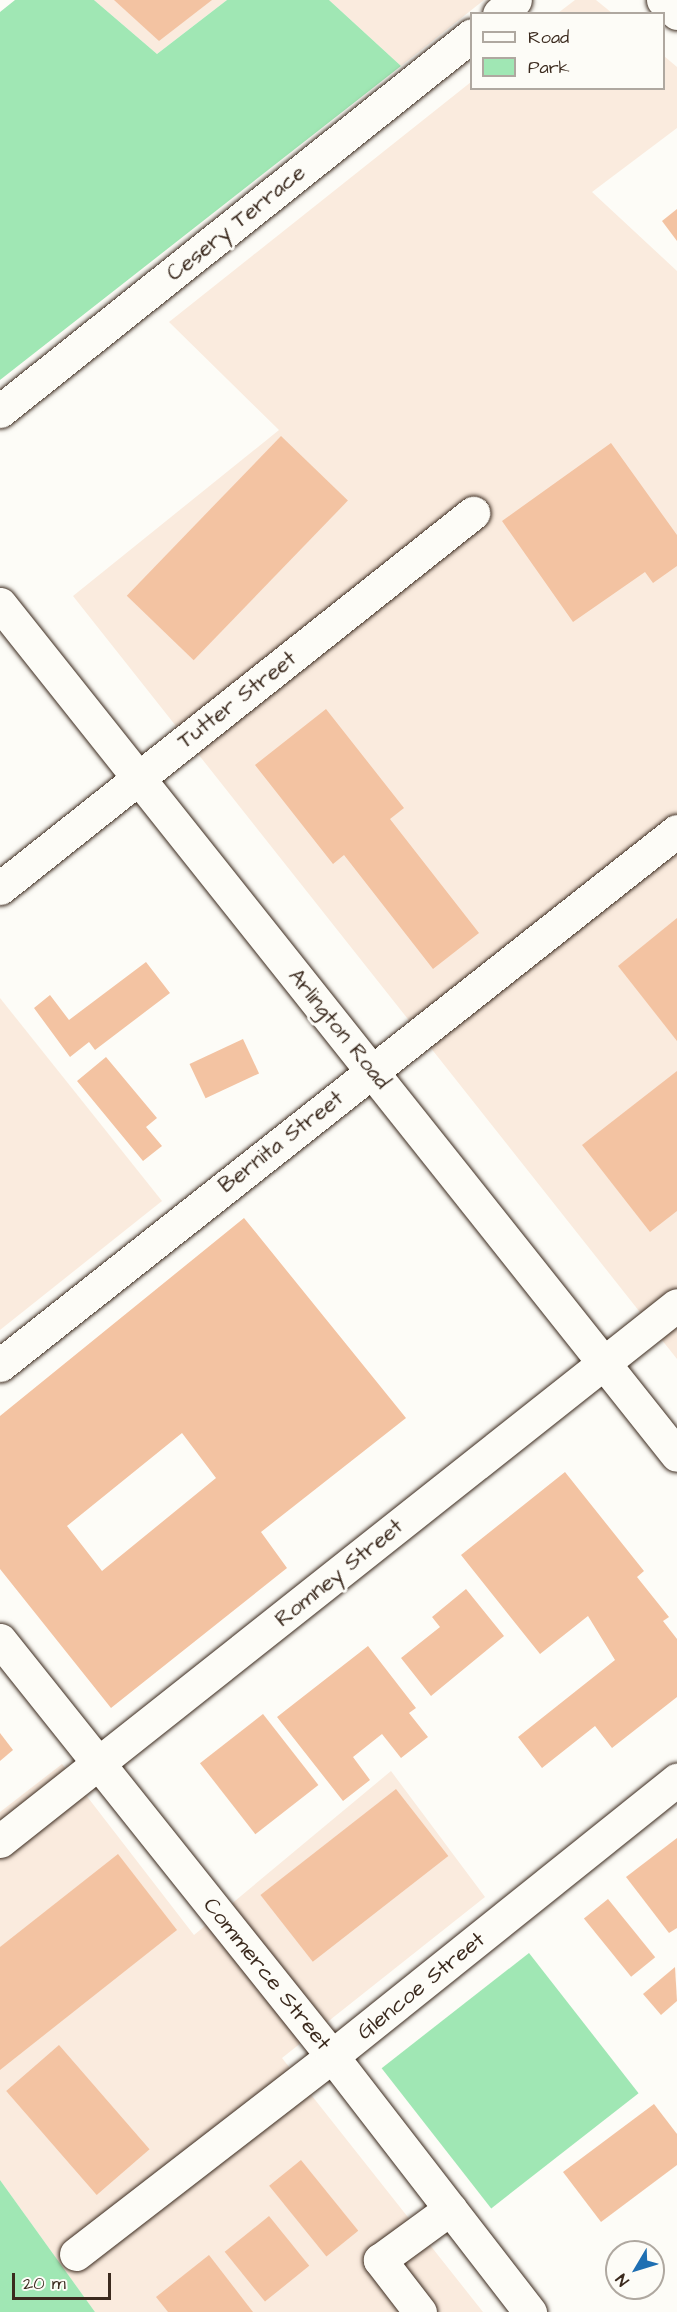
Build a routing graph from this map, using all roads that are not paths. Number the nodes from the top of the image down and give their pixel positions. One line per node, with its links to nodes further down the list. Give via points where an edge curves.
1 (516, 0): 3 (street)
2 (663, 0): 4 (street)
3 (501, 12)
4 (677, 13)
5 (470, 36): 6 (street, Cesery Terrace)
6 (0, 411)
7 (473, 513): 9 (street, Tutter Street)
8 (0, 604): 9 (street, Arlington Road)
9 (138, 779): 11 (street, Tutter Street); 12 (street, Arlington Road)
10 (677, 831): 12 (street, Bernita Street)
11 (0, 888)
12 (372, 1070): 14 (street, Arlington Road); 15 (street, Bernita Street)
13 (677, 1305): 14 (street, Romney Street)
14 (603, 1362): 16 (street, Arlington Road); 18 (street, Romney Street)
15 (0, 1365)
16 (677, 1455)
17 (0, 1640): 18 (street, Commerce Street)
18 (99, 1764): 20 (street, Romney Street); 21 (street, Commerce Street)
19 (677, 1780): 21 (street, Glencoe Street)
20 (0, 1841)
21 (332, 2056): 22 (street, Commerce Street); 23 (street, Glencoe Street)
22 (450, 2209): 24 (street, via 380,2260); 25 (street, Commerce Street)
23 (76, 2254)
24 (420, 2312)
25 (530, 2312)

